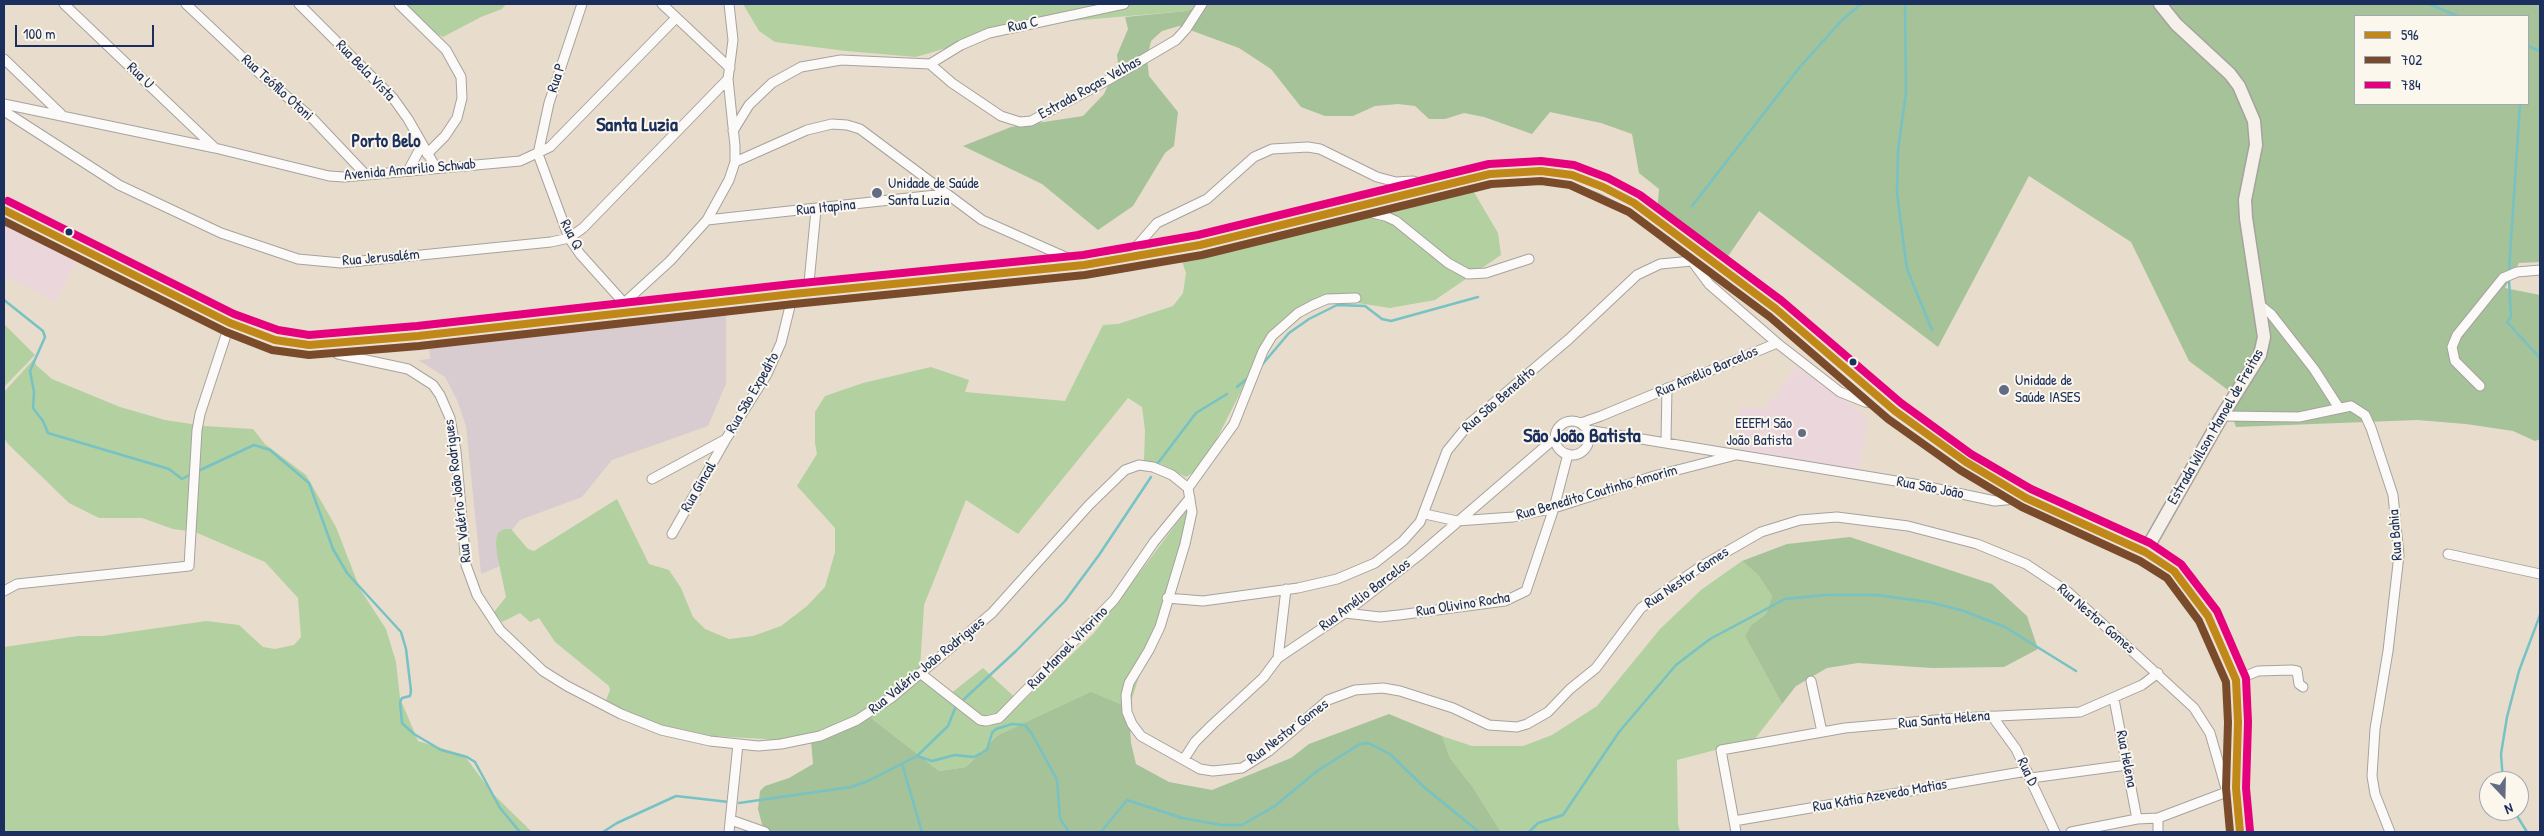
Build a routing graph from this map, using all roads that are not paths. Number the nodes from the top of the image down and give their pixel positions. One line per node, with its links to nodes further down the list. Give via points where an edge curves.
1 (64, 4): 21 (street, Rua U)
2 (186, 4): 27 (street, Rua Teófilo Otoni, via 313,119)
3 (299, 4): 20 (street, Rua Bela Vista, via 393,98)
4 (398, 4): 22 (street, via 446,50 460,77 462,98 457,118)
5 (582, 4): 23 (street, Rua P, via 549,103)
6 (662, 4): 11 (street)
7 (729, 4): 14 (street, via 733,40)
8 (1124, 4): 13 (street, Rua C, via 989,33)
9 (1202, 4): 13 (street, Estrada Roças Velhas, via 1176,40 1031,120 1020,122 1001,116)
10 (2160, 4): 43 (street, Estrada Wilson Manoel de Freitas, via 2176,24 2230,74 2239,86 2254,121 2256,145 2245,200)
11 (676, 18): 14 (street); 23 (street, Avenida Amarilio Schwab, via 550,147)
12 (4, 58): 18 (street)
13 (930, 64): 19 (street, via 841,60 801,67 761,91)
14 (730, 68): 15 (street)
15 (728, 79): 19 (street); 34 (street, Rua Jerusalém, via 583,228)
16 (4, 104): 18 (street, Avenida Amarilio Schwab)
17 (4, 111): 34 (street, Rua Jerusalém, via 119,184 221,233 298,259 341,263)
18 (61, 115): 21 (street, Avenida Amarilio Schwab)
19 (733, 131): 24 (street)
20 (422, 145): 22 (street, Rua Bela Vista); 26 (street)
21 (215, 148): 27 (street, Avenida Amarilio Schwab, via 312,173 344,177)
22 (427, 154): 25 (street, Rua Bela Vista)
23 (538, 154): 25 (street, Avenida Amarilio Schwab, via 520,161); 34 (street, Rua Q)
24 (734, 162): 29 (street, via 807,130 839,124 860,129); 33 (street, via 726,187)
25 (436, 168): 26 (street, Avenida Amarilio Schwab)
26 (408, 171): 27 (street, Avenida Amarilio Schwab)
27 (366, 175)
28 (1431, 187): 30 (main road); 35 (main road, via 1490,174 1559,172 1572,175 1634,203); 36 (street, via 1413,181 1396,182 1377,177 1320,149 1272,149 1254,156 1206,199 1158,223 1137,246)
29 (945, 194): 32 (street, Rua Itapina); 38 (street, via 982,220)
30 (1350, 208): 36 (main road); 37 (street, via 1396,221 1468,274 1486,274)
31 (4, 210): 45 (main road)
32 (816, 210): 33 (street, Rua Itapina); 40 (street)
33 (707, 220): 44 (street)
34 (569, 238): 44 (street, Rua Q)
35 (1695, 256): 46 (street, via 1709,284); 50 (main road, via 1776,309); 64 (street, Rua São Benedito, via 1660,264 1637,275 1468,424 1443,459)
36 (1134, 258): 38 (main road)
37 (1529, 259)
38 (1084, 265): 40 (main road)
39 (2540, 270): 48 (street, via 2518,272 2503,278 2453,342 2455,361)
40 (808, 293): 41 (main road)
41 (793, 294): 44 (main road); 55 (street, Rua São Expedito, via 781,343 767,374)
42 (1356, 298): 60 (street, via 1327,299 1313,305 1298,313 1272,336 1234,424)
43 (2261, 306): 51 (street, via 2271,314 2314,369); 52 (street, Estrada Wilson Manoel de Freitas, via 2264,337 2260,355)
44 (623, 309): 47 (main road)
45 (230, 323): 47 (main road, via 275,340); 71 (street, via 197,430 189,566 17,584)
46 (1777, 343): 49 (street, Rua Amélio Barcelos); 50 (street, via 1840,392 1865,402)
47 (323, 345): 83 (street, Rua Valério João Rodrigues, via 338,354 408,369 433,385 440,395 453,434 466,565 471,582 500,630 529,659 567,686 635,720 686,737)
48 (2480, 386)
49 (1667, 388): 53 (street, Rua Amélio Barcelos); 56 (street)
50 (1888, 404): 62 (main road, via 1966,462)
51 (2339, 408): 52 (street, Rua Bahia, via 2299,417); 99 (street, Rua Bahia, via 2351,406 2365,415 2395,506 2399,566 2375,729 2372,776 2374,794)
52 (2222, 416): 67 (street, Estrada Wilson Manoel de Freitas)
53 (1584, 426): 54 (street, via 1567,422 1557,431); 56 (street, Rua São João); 57 (street, via 1589,441 1587,447 1581,452)
54 (1555, 438): 57 (street, via 1557,445); 65 (street, Rua Amélio Barcelos)
55 (726, 439): 59 (street, Rua São Expedito); 66 (street, Rua Gincal)
56 (1666, 441): 58 (street, Rua São João)
57 (1568, 454): 63 (street, Rua Olivino Rocha)
58 (1738, 455): 62 (street, Rua São João, via 1995,501); 63 (street, Rua Benedito Coutinho Amorim, via 1654,476)
59 (652, 479)
60 (1188, 488): 61 (street, Rua Nestor Gomes); 75 (street, Rua Valério João Rodrigues, via 1172,475 1153,467 1139,465 1125,470 1089,505 1006,600)
61 (1190, 498): 72 (street, Rua Nestor Gomes, via 1192,512 1185,544); 75 (street, Rua Manoel Vitorino, via 1154,542 1114,600 999,718 980,720)
62 (2026, 498): 67 (main road, Rua São João)
63 (1554, 508): 65 (street, Rua Benedito Coutinho Amorim, via 1514,517); 73 (street, Rua Olivino Rocha, via 1529,587 1521,594 1505,601 1399,615)
64 (1425, 514): 65 (street, Rua Benedito Coutinho Amorim); 70 (street, Rua São Benedito, via 1403,541 1375,563 1337,579)
65 (1457, 521): 73 (street, Rua Amélio Barcelos)
66 (672, 534)
67 (2145, 552): 77 (main road, Rua São João, via 2174,571 2208,616)
68 (2448, 554): 69 (street)
69 (2540, 574)
70 (1286, 589): 72 (street, Rua São Benedito, via 1203,601); 74 (street)
71 (4, 591)
72 (1167, 598): 84 (street, Rua Nestor Gomes, via 1156,637 1128,683 1127,712 1141,736)
73 (1345, 614): 74 (street, Rua Amélio Barcelos)
74 (1278, 658): 84 (street, Rua Amélio Barcelos, via 1264,678 1195,742)
75 (920, 673): 83 (street, Rua Valério João Rodrigues, via 874,711 820,736 781,744)
76 (2158, 673): 80 (street, Rua Santa Helena, via 2142,685); 84 (street, Rua Nestor Gomes, via 2068,592 2007,555 1916,528 1852,518 1818,518 1777,526 1746,540 1651,600 1633,618 1596,668 1548,712 1527,724 1517,727 1489,725 1437,702 1400,691 1368,688 1344,692 1328,700 1269,751 1242,768 1200,769); 87 (street, Rua Nestor Gomes, via 2194,708 2206,726)
77 (2236, 680): 79 (street, via 2258,671 2292,670 2297,671 2299,684); 87 (main road, Rua São João, via 2238,722)
78 (1810, 681): 82 (street)
79 (2303, 687)
80 (2114, 698): 81 (street, Rua Santa Helena, via 2074,713); 85 (street, Rua Helena)
81 (1992, 716): 82 (street, Rua Santa Helena); 86 (street, Rua D, via 2011,740)
82 (1822, 732): 91 (street, Rua Santa Helena, via 1722,750)
83 (738, 744): 90 (street)
84 (1184, 759)
85 (2127, 765): 86 (street, Rua Kátia Azevedo Matias); 89 (street, Rua Helena)
86 (2029, 775): 91 (street, Rua Kátia Azevedo Matias); 95 (street, Rua D)
87 (2231, 790): 88 (street); 98 (main road, Rua São João)
88 (2158, 818): 89 (street); 97 (street)
89 (2137, 819): 96 (street)
90 (731, 820): 92 (street); 93 (street)
91 (1734, 821): 94 (street)
92 (728, 832)
93 (765, 832)
94 (1736, 832)
95 (2055, 832)
96 (2071, 832)
97 (2158, 832)
98 (2240, 832)
99 (2390, 832)

